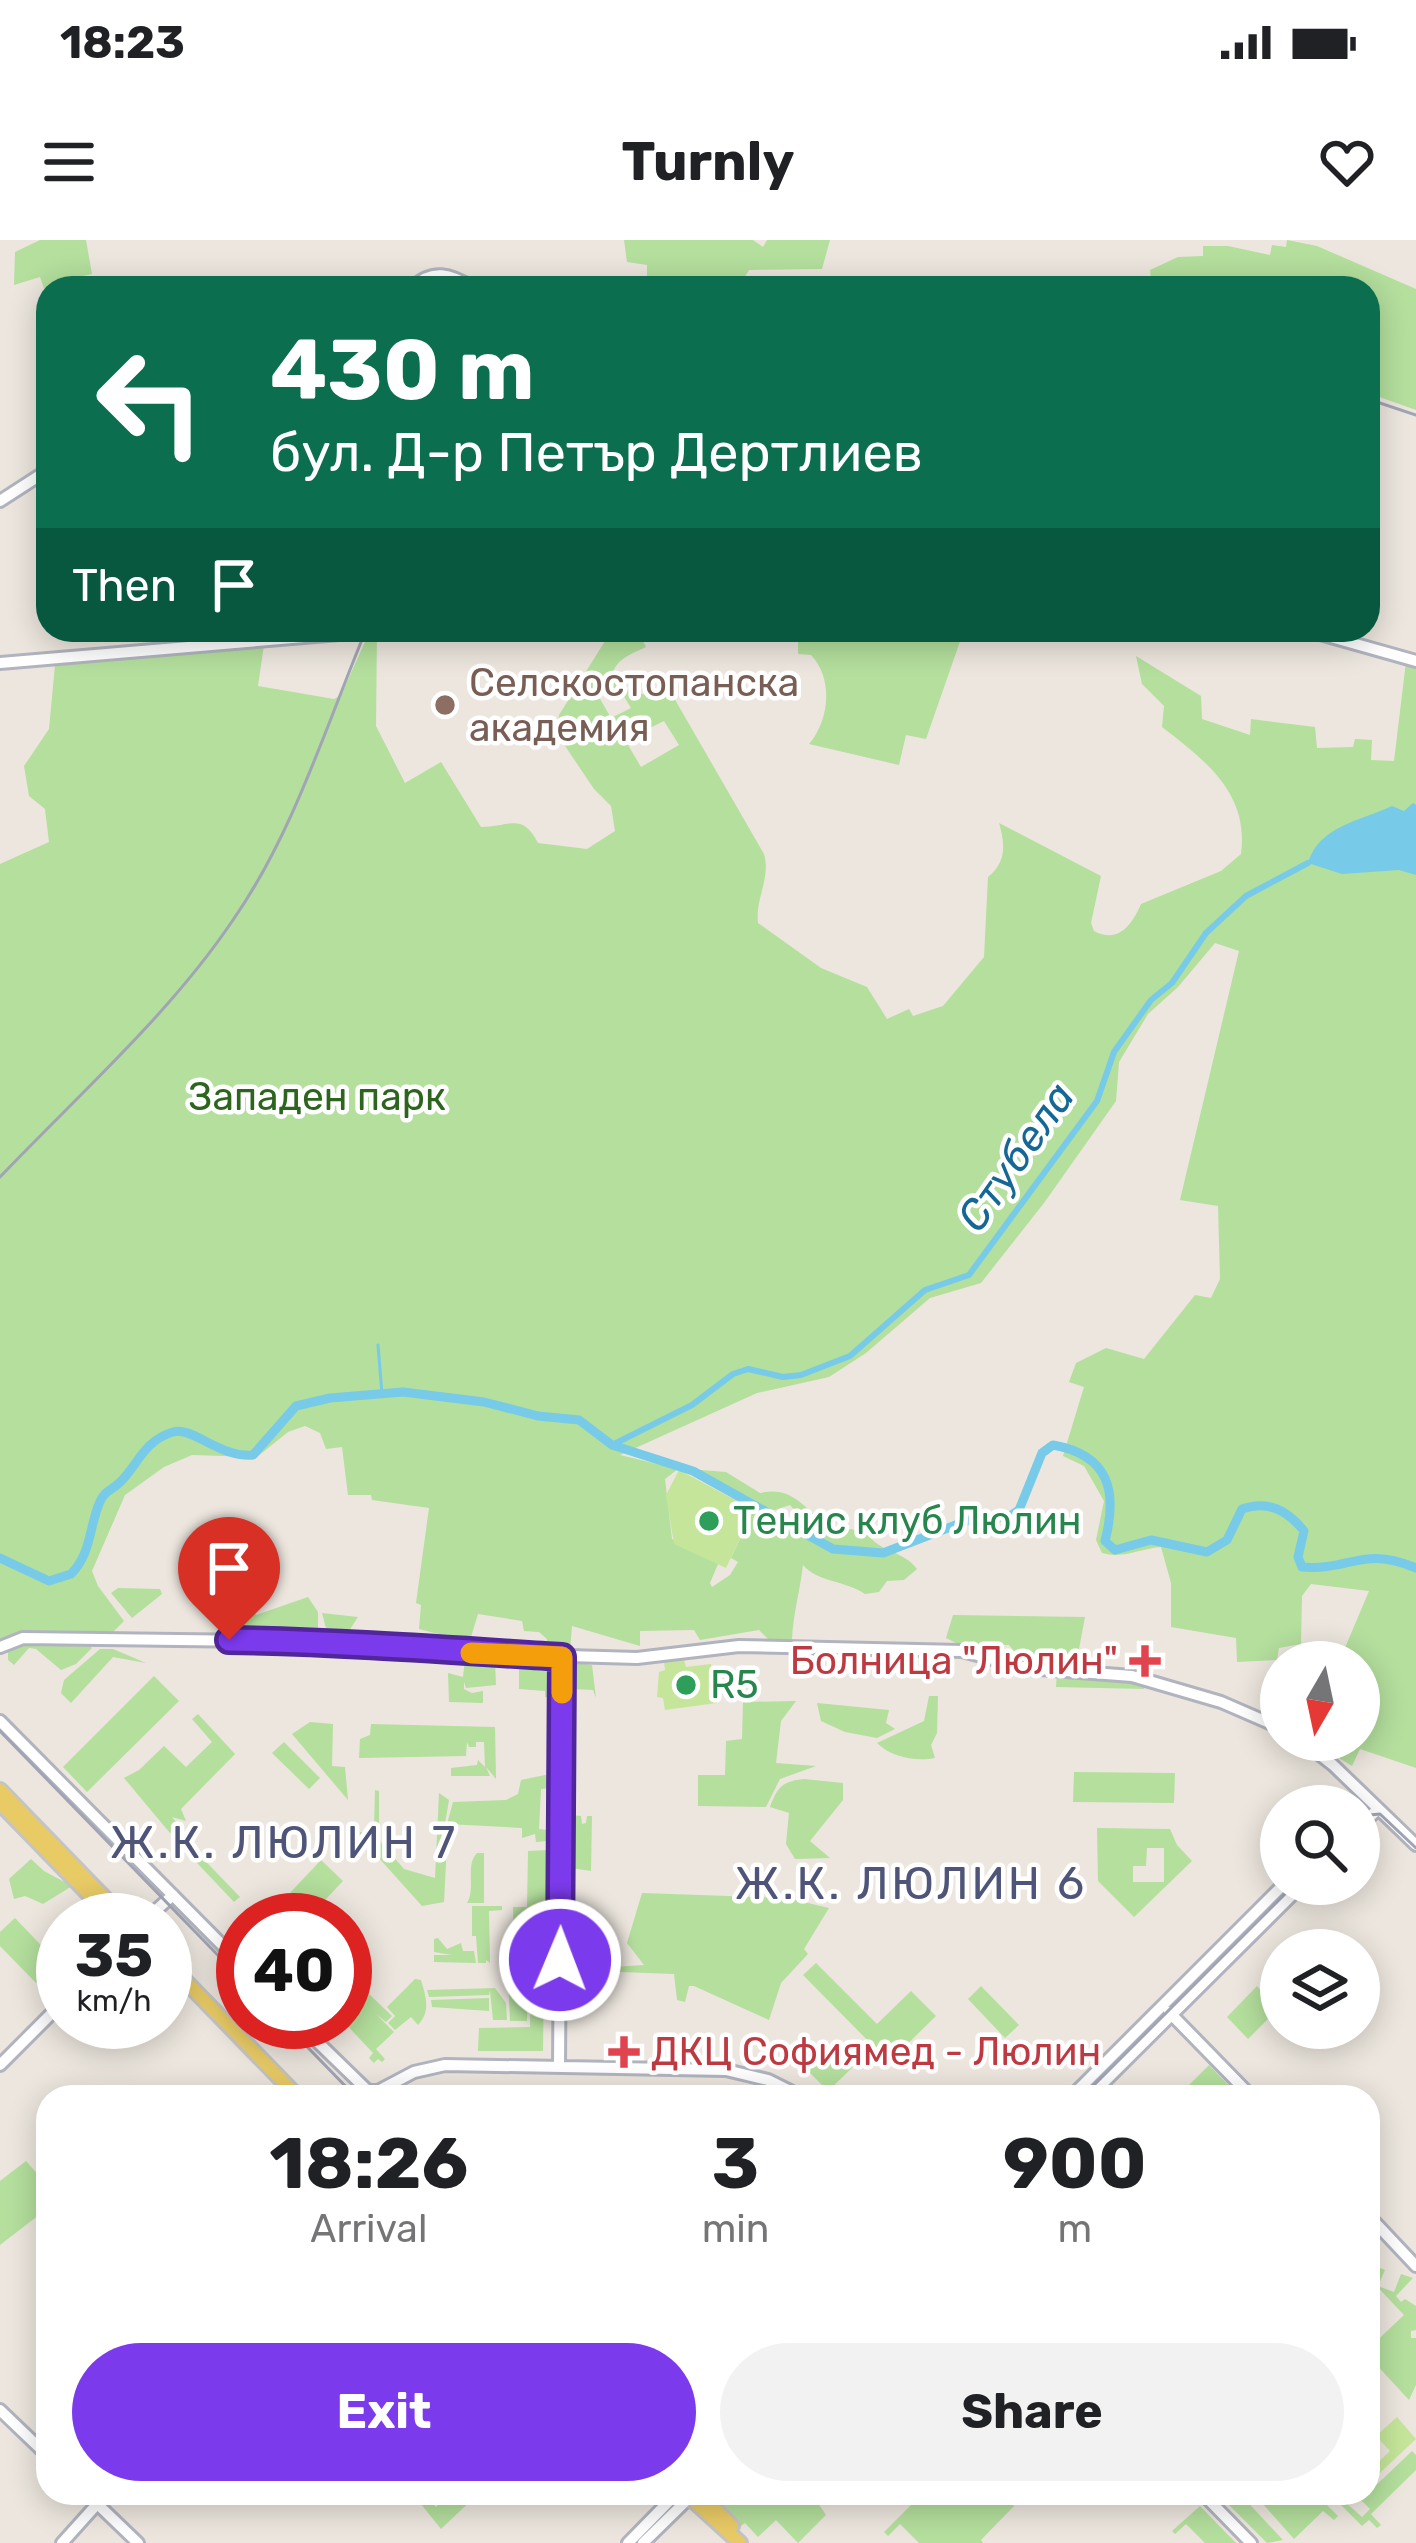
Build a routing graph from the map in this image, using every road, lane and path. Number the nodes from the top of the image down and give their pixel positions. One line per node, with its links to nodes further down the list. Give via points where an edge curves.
1 (36, 478): 2 (street)
2 (0, 501)
3 (213, 642): 6 (street)
4 (1349, 642): 5 (street)
5 (1416, 661)
6 (0, 663)
7 (0, 1647): 8 (street, via 23,1638 229,1640)
8 (562, 1657): 9 (street, via 739,1646 962,1651 1027,1668 1132,1676); 32 (street)
9 (1260, 1718)
10 (0, 1720): 21 (street)
11 (1322, 1761): 12 (street)
12 (1345, 1785)
13 (0, 1790): 20 (main road)
14 (0, 1803): 19 (main road)
15 (1380, 1812): 17 (street)
16 (1380, 1813): 18 (street)
17 (1416, 1845)
18 (1416, 1855)
19 (88, 1893)
20 (100, 1893)
21 (171, 1893)
22 (1264, 1905): 28 (street)
23 (1280, 1905): 28 (street)
24 (192, 1914): 25 (street)
25 (216, 1939)
26 (192, 1988): 34 (main road)
27 (192, 2000): 33 (main road)
28 (1167, 2010): 38 (street); 39 (street); 40 (street)
29 (36, 2029): 31 (street)
30 (325, 2049): 35 (street)
31 (0, 2065)
32 (559, 2066): 36 (street, via 438,2066); 37 (street, via 726,2070)
33 (274, 2085)
34 (286, 2085)
35 (362, 2085)
36 (388, 2085)
37 (778, 2085)
38 (1084, 2085)
39 (1100, 2085)
40 (1240, 2085)
41 (1380, 2228): 42 (street)
42 (1416, 2266)
43 (0, 2410): 44 (street)
44 (36, 2444)
45 (96, 2505): 51 (street)
46 (98, 2505): 52 (street)
47 (675, 2505): 53 (street)
48 (679, 2505): 54 (street)
49 (701, 2505): 55 (main road)
50 (1214, 2505): 56 (street)
51 (62, 2543)
52 (138, 2543)
53 (628, 2543)
54 (643, 2543)
55 (744, 2543)
56 (1251, 2543)

